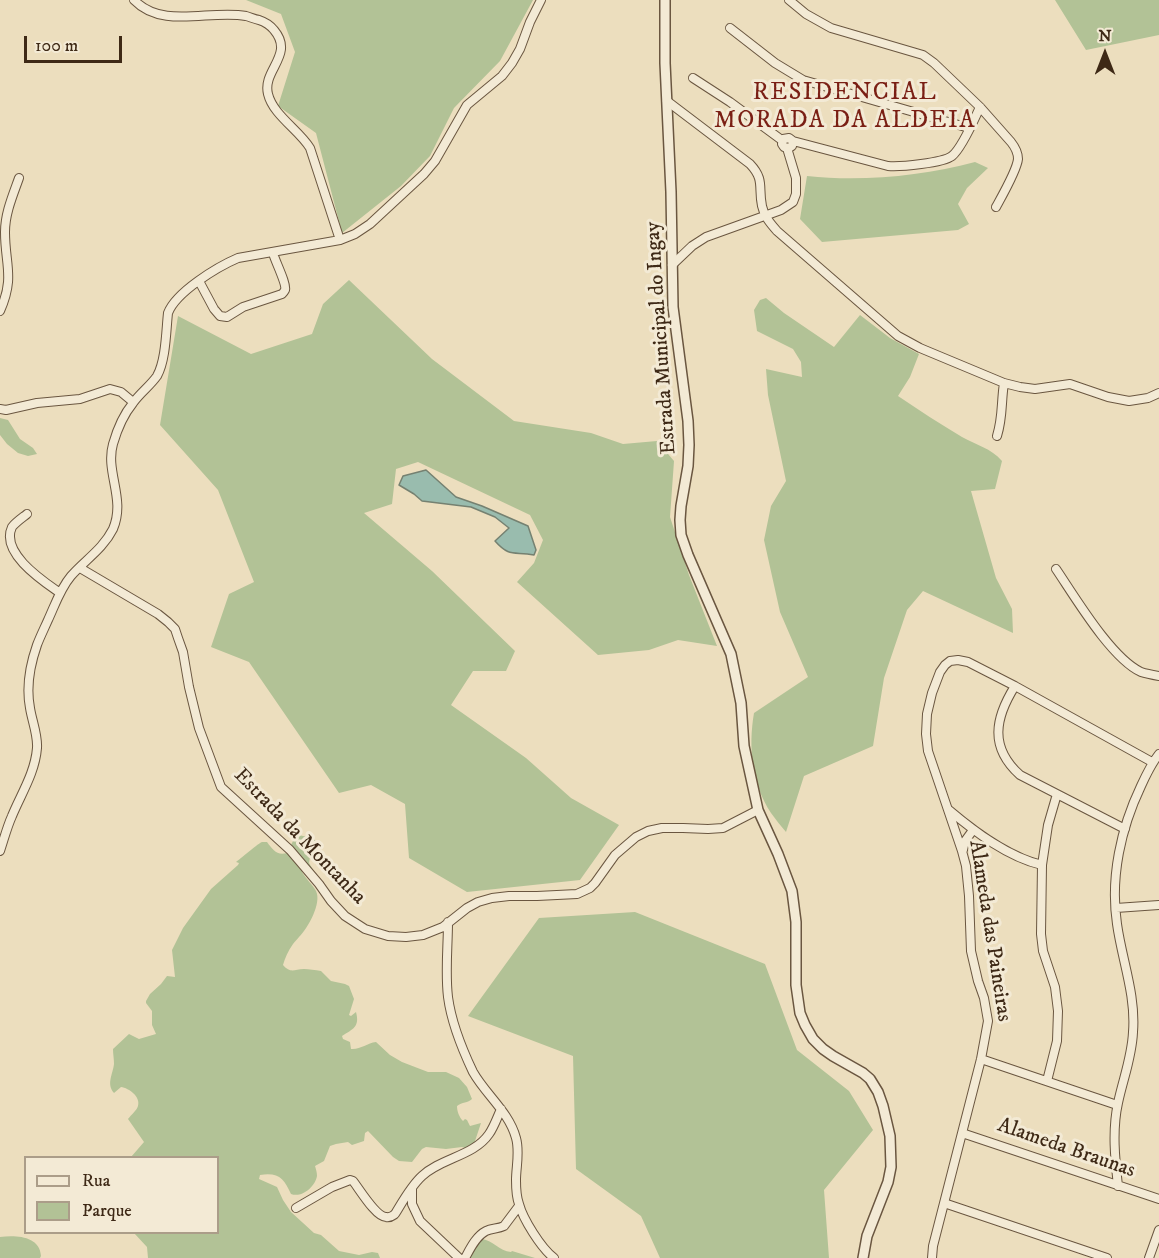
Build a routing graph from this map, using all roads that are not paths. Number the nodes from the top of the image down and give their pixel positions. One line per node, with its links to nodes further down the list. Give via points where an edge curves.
1 (134, 0): 14 (street, via 162,15 247,16 273,28 279,38 280,53 267,92 274,107 310,148)
2 (541, 0): 14 (street, via 512,63 467,105 435,161 370,224)
3 (665, 0): 7 (street, Estrada Municipal do Ingay)
4 (789, 0): 8 (street, via 831,28 923,55)
5 (730, 28): 9 (street, via 803,80)
6 (693, 78): 10 (street)
7 (667, 101): 13 (street, via 742,156 757,172); 16 (street, Estrada Municipal do Ingay)
8 (980, 107): 9 (street); 12 (street, via 1015,147 1018,157)
9 (969, 128): 10 (street, via 949,158 903,166 888,166 789,138 785,138)
10 (785, 145): 13 (street, via 796,178 795,198 791,205)
11 (19, 178): 18 (street, via 5,232 9,279)
12 (996, 207)
13 (765, 215): 16 (street, via 706,237); 19 (street, via 784,238 898,336)
14 (340, 240): 15 (street)
15 (273, 253): 17 (street, via 238,258); 17 (street, via 285,283 282,294 243,307 227,317 214,309)
16 (672, 265): 33 (street, Estrada Municipal do Ingay, via 689,445 681,535 731,654)
17 (199, 281): 21 (street, via 170,307 158,375)
18 (0, 311)
19 (1004, 383): 20 (street, via 1035,388 1070,384 1130,401); 23 (street)
20 (1159, 393)
21 (133, 402): 22 (street, via 110,388 86,398); 25 (street, via 119,426 111,452 117,491 113,527 99,550)
22 (0, 409)
23 (997, 436)
24 (27, 514): 27 (street, via 10,529 8,544 28,570)
25 (80, 568): 27 (street); 44 (street, Estrada da Montanha, via 158,614 175,629 199,729 221,787 290,850 345,916 388,936 423,935)
26 (1056, 569): 28 (street, via 1115,651 1133,667)
27 (60, 593): 39 (street, via 38,642 29,675 35,760)
28 (1159, 676)
29 (1015, 686): 31 (street, Alameda das Paineiras); 32 (street, via 999,723 1001,750 1020,775); 34 (street, Alameda das Paineiras, via 958,660 950,661 940,672 927,714 926,734)
30 (1159, 754): 31 (street)
31 (1152, 762): 38 (street)
32 (1057, 794): 38 (street); 41 (street)
33 (758, 810): 44 (street, Estrada da Montanha, via 723,828 648,831 625,845 585,891 492,898 467,908); 62 (street, Estrada Municipal do Ingay, via 795,902 797,999 804,1025 822,1049 870,1079 878,1092 890,1136 888,1182 867,1236)
34 (948, 810): 35 (street); 36 (street, Alameda das Paineiras)
35 (963, 822): 36 (street); 37 (street)
36 (954, 828): 40 (street, Alameda das Paineiras)
37 (973, 830): 40 (street); 41 (street)
38 (1125, 830): 43 (street, via 1118,857)
39 (0, 851)
40 (962, 851): 45 (street, Alameda das Paineiras, via 971,951 988,1021)
41 (1042, 866): 46 (street, via 1041,934 1058,1011 1057,1041)
42 (1159, 905): 43 (street)
43 (1116, 908): 47 (street, via 1134,1014 1128,1067)
44 (448, 922): 48 (street, via 447,983 453,1017 473,1072)
45 (981, 1059): 46 (street); 49 (street, Alameda das Paineiras)
46 (1047, 1081): 47 (street)
47 (1117, 1105): 50 (street)
48 (501, 1109): 53 (street, via 482,1142 431,1169); 56 (street, via 516,1138)
49 (962, 1132): 51 (street, Alameda Braunas); 55 (street, Alameda das Paineiras)
50 (1116, 1166): 51 (street); 52 (street)
51 (1098, 1179): 52 (street, Alameda Braunas)
52 (1118, 1185): 54 (street, Alameda Braunas)
53 (412, 1188): 57 (street, via 396,1214 388,1218 379,1215 350,1180); 59 (street, via 412,1204 420,1221)
54 (1159, 1199)
55 (944, 1203): 63 (street, Alameda das Paineiras); 64 (street)
56 (519, 1206): 60 (street, via 504,1226 481,1234); 61 (street, via 542,1247)
57 (296, 1208)
58 (1159, 1230): 65 (street)
59 (459, 1258)
60 (465, 1258)
61 (554, 1258)
62 (863, 1258)
63 (932, 1258)
64 (1107, 1258)
65 (1149, 1258)

